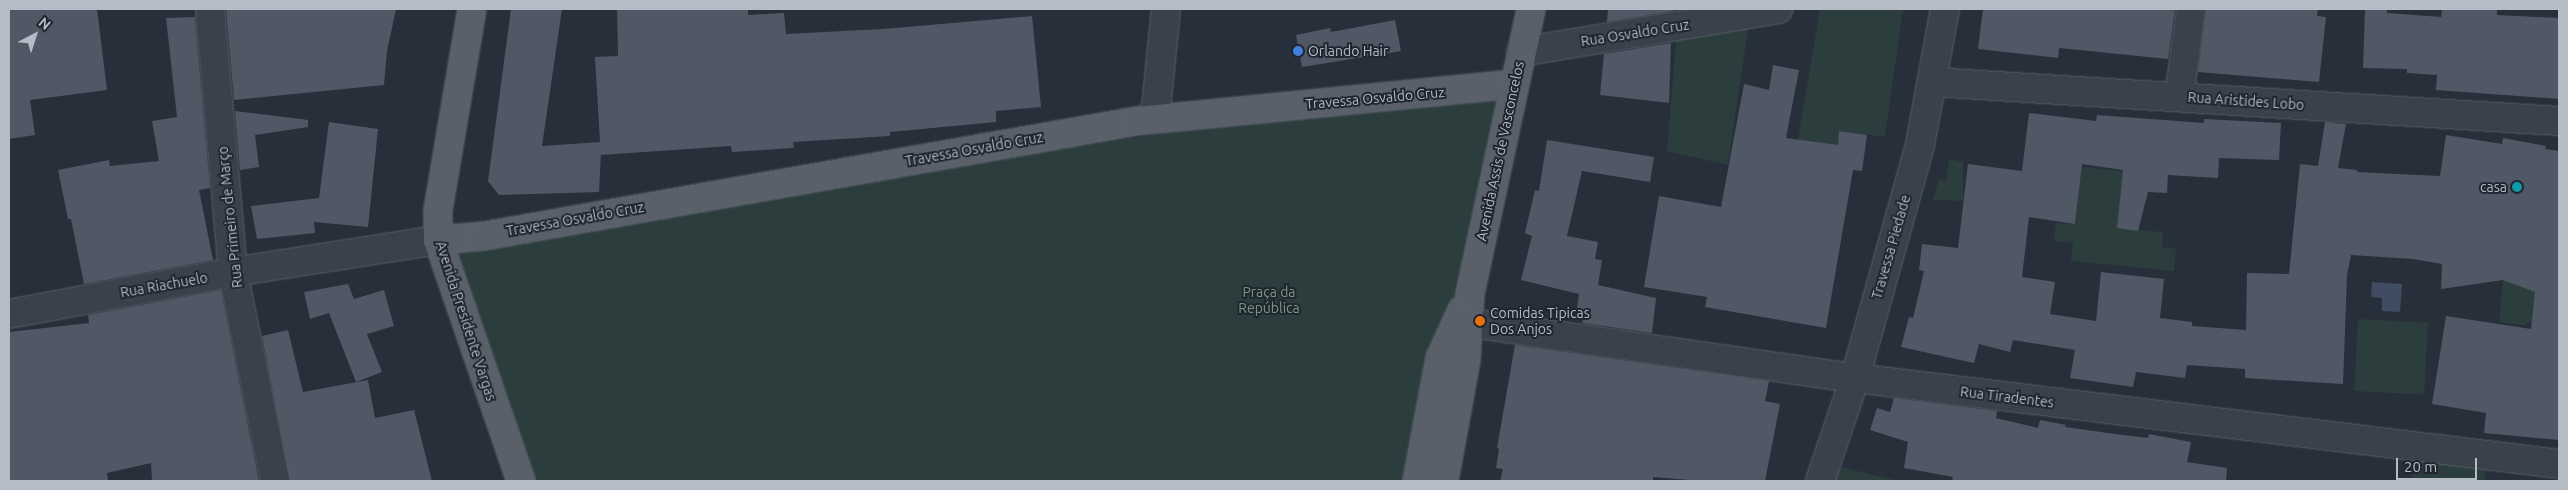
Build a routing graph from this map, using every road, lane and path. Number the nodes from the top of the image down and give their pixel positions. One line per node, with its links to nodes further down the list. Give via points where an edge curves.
1 (210, 9): 15 (street, Rua Primeiro de Março)
2 (472, 9): 14 (main road, Avenida Presidente Vargas, via 438,211)
3 (1166, 9): 12 (street)
4 (1531, 9): 8 (main road, Avenida Assis de Vasconcelos)
5 (1778, 9): 8 (street, Rua Osvaldo Cruz)
6 (1945, 9): 9 (street, Travessa Piedade)
7 (2191, 9): 11 (street)
8 (1522, 52): 10 (main road, Avenida Assis de Vasconcelos)
9 (1932, 82): 11 (street, Rua Aristides Lobo); 18 (street, Travessa Piedade, via 1920,145)
10 (1514, 84): 12 (main road, Travessa Osvaldo Cruz); 17 (main road, Avenida Assis de Vasconcelos)
11 (2179, 97): 13 (street, Rua Aristides Lobo)
12 (1155, 118): 14 (main road, Travessa Osvaldo Cruz, via 484,236)
13 (2559, 122)
14 (438, 240): 15 (street, Rua Riachuelo); 21 (main road, Avenida Presidente Vargas)
15 (233, 272): 16 (street, Rua Riachuelo); 20 (street, Rua Primeiro de Março)
16 (9, 314)
17 (1462, 322): 18 (street, Rua Tiradentes); 22 (main road, Avenida Assis de Vasconcelos, via 1440,358); 23 (main road, Avenida Assis de Vasconcelos, via 1466,360)
18 (1855, 378): 19 (street, Rua Tiradentes); 24 (street, Travessa Piedade)
19 (2559, 464)
20 (275, 481)
21 (520, 481)
22 (1417, 481)
23 (1444, 481)
24 (1820, 481)

